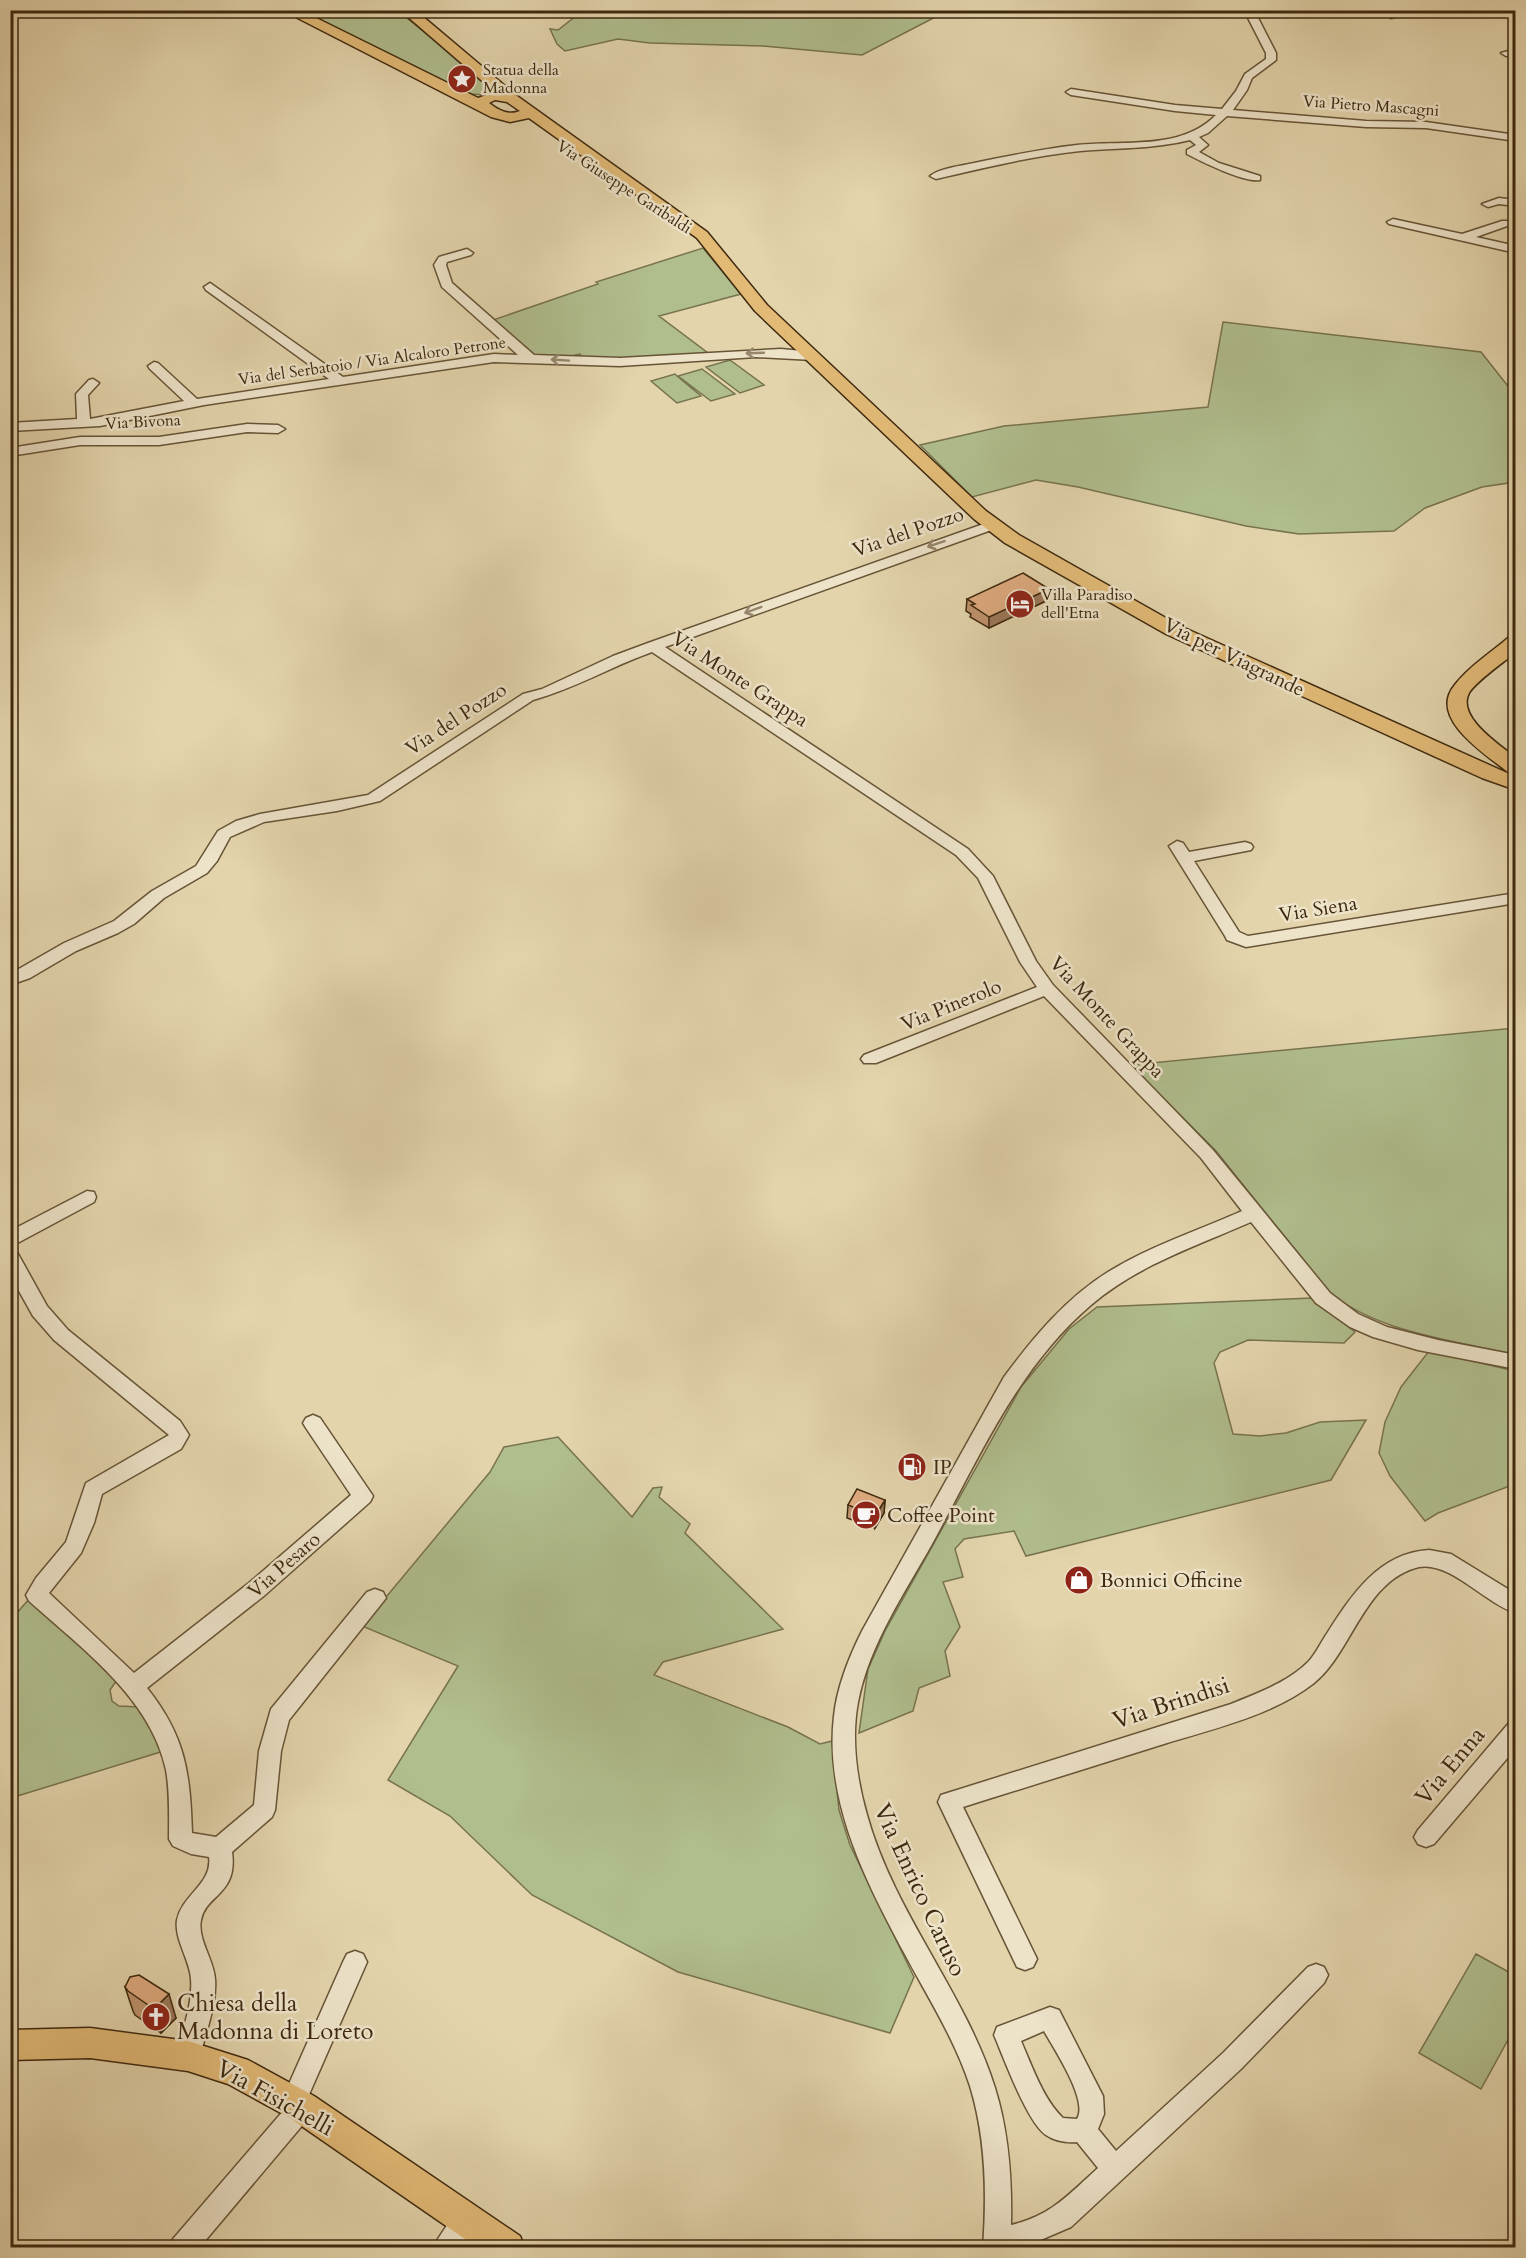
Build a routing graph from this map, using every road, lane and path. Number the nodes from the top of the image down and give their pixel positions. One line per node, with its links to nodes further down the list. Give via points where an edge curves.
1 (288, 10): 9 (main road, Via Giuseppe Garibaldi, via 440,85)
2 (406, 10): 6 (main road)
3 (1249, 10): 10 (street, via 1271,60 1247,77)
4 (1419, 10): 5 (street)
5 (1391, 15)
6 (483, 75): 8 (main road, Via Giuseppe Garibaldi); 9 (main road, via 494,91)
7 (1071, 92): 10 (street, Via Pietro Mascagni)
8 (512, 99): 9 (main road); 11 (main road, Via Giuseppe Garibaldi)
9 (488, 100): 12 (main road, Via Giuseppe Garibaldi)
10 (1225, 112): 13 (street, via 1213,125); 14 (street, Via Pietro Mascagni, via 1426,125)
11 (528, 113): 12 (main road, via 517,118); 22 (main road, Via Giuseppe Garibaldi)
12 (505, 117): 22 (main road, Via Giuseppe Garibaldi, via 577,153)
13 (1191, 136): 15 (street, via 1071,150); 16 (street, via 1203,145 1191,152 1216,166)
14 (1515, 138)
15 (936, 176)
16 (1256, 178)
17 (1515, 203): 18 (street)
18 (1488, 204)
19 (1393, 222): 21 (street)
20 (1506, 223): 21 (street)
21 (1463, 238): 23 (street)
22 (709, 243): 26 (main road, Via Giuseppe Garibaldi, via 761,308)
23 (1515, 250)
24 (467, 253): 27 (street, via 443,260 440,265 446,284)
25 (210, 287): 29 (street)
26 (813, 356): 27 (street, Via del Serbatoio / Via Alcaloro Petrone, one-way to 27, via 756,353 620,362); 35 (main road, Via Giuseppe Garibaldi)
27 (529, 358): 29 (street, Via del Serbatoio / Via Alcaloro Petrone, via 468,362)
28 (154, 366): 31 (street)
29 (342, 382): 31 (street, Via del Serbatoio / Via Alcaloro Petrone)
30 (93, 383): 32 (street, via 82,394)
31 (194, 403): 32 (street, Via del Serbatoio / Via Alcaloro Petrone)
32 (84, 424): 33 (street, Via del Serbatoio / Via Alcaloro Petrone)
33 (10, 428)
34 (278, 429): 36 (street, Via Bivona, via 247,428 159,441 80,441)
35 (910, 447): 37 (main road, Via per Viagrande)
36 (10, 452)
37 (992, 525): 39 (street, Via del Pozzo, one-way to 39); 40 (main road, Via per Viagrande, via 1173,630 1489,774)
38 (1515, 641): 40 (main road, via 1462,688 1456,698 1464,724)
39 (653, 646): 43 (street, Via del Pozzo, via 518,702 374,798 269,817 235,829 222,836 206,865 160,892 127,920); 44 (street, Via Monte Grappa, via 962,852 985,876 1028,962)
40 (1514, 781)
41 (1245, 847): 42 (street, Via Siena, via 1181,852 1233,936 1246,942)
42 (1515, 898)
43 (10, 980)
44 (1047, 988): 45 (street, Via Pinerolo); 47 (street, Via Monte Grappa, via 1207,1154)
45 (870, 1059)
46 (87, 1197): 48 (street)
47 (1254, 1213): 50 (street, Via Monte Grappa, via 1323,1299 1362,1325); 67 (street, Via Enrico Caruso, via 1114,1278 1082,1301 1032,1353 1011,1382 870,1637 849,1695 844,1728 852,1810 878,1875 974,2065 992,2125 1000,2207)
48 (10, 1240)
49 (10, 1257): 54 (street, via 40,1311 61,1335 179,1435 174,1444 93,1489 85,1523 68,1556 42,1583 37,1595)
50 (1515, 1362)
51 (313, 1423): 54 (street, Via Pesaro, via 363,1496 257,1589)
52 (375, 1598): 57 (street, via 279,1716 270,1751 264,1810)
53 (1515, 1605): 58 (street, Via Brindisi, via 1444,1560 1417,1559 1376,1581 1317,1667 1275,1695 1236,1712 949,1802)
54 (133, 1686): 57 (street, via 168,1738 174,1756 182,1839 190,1844)
55 (1515, 1731): 56 (street, Via Enna)
56 (1426, 1837)
57 (220, 1848): 62 (street, via 224,1864 221,1878 192,1911 188,1923 204,1980)
58 (1025, 1959)
59 (355, 1962): 63 (street)
60 (1316, 1975): 65 (street)
61 (10, 2045): 62 (main road, Via Fisichelli, via 90,2043)
62 (188, 2055): 63 (main road, Via Fisichelli, via 237,2071)
63 (297, 2104): 66 (main road, Via Fisichelli); 68 (street)
64 (1083, 2130): 65 (street)
65 (1116, 2170): 67 (street, via 1062,2218 1043,2229)
66 (466, 2219): 69 (street); 70 (main road, Via Fisichelli)
67 (996, 2244)
68 (182, 2247)
69 (445, 2247)
70 (508, 2247)

